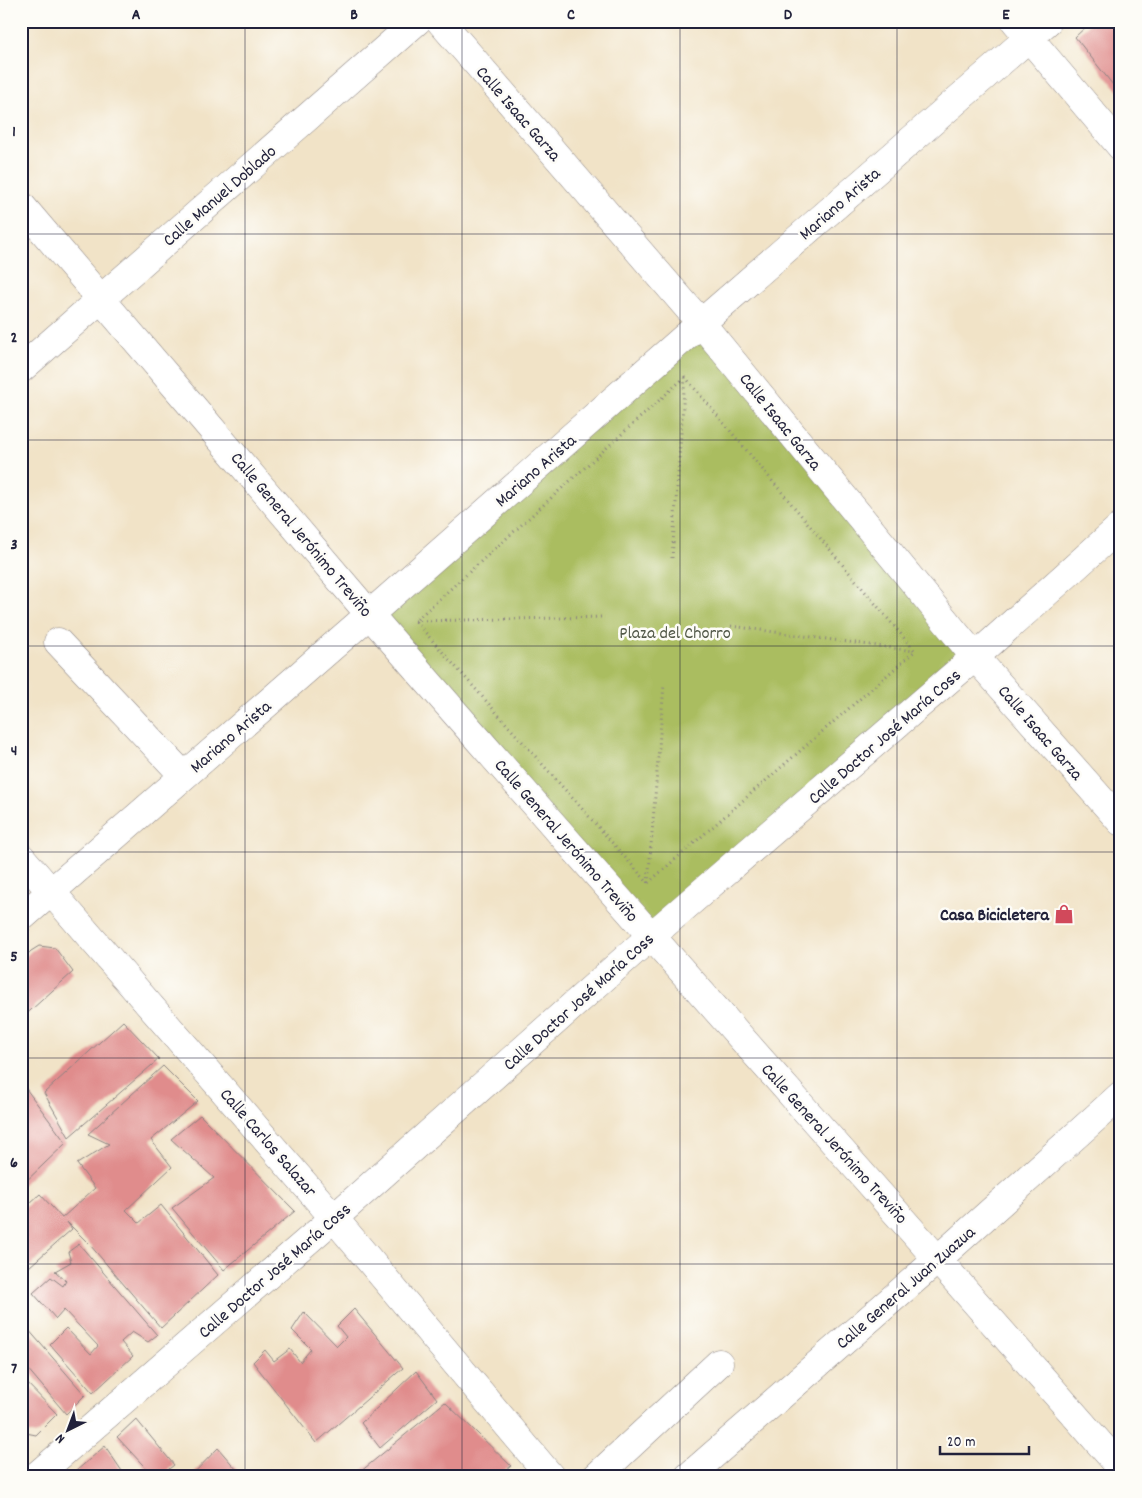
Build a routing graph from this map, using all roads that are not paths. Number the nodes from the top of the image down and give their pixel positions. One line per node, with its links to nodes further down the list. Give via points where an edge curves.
1 (417, 21): 6 (street, Calle Manuel Doblado)
2 (440, 21): 7 (street, Calle Isaac Garza)
3 (1031, 27): 4 (street); 7 (street, Mariano Arista)
4 (1121, 147)
5 (21, 205): 6 (street, Calle General Jerónimo Treviño)
6 (101, 298): 8 (street, Calle Manuel Doblado); 10 (street, Calle General Jerónimo Treviño)
7 (701, 323): 10 (street, Mariano Arista); 12 (street, Calle Isaac Garza)
8 (21, 369)
9 (1121, 526): 12 (street, Calle Doctor José María Coss)
10 (370, 614): 13 (street, Mariano Arista); 18 (street, Calle General Jerónimo Treviño)
11 (58, 642): 13 (street)
12 (975, 657): 14 (street, Calle Isaac Garza); 18 (street, Calle Doctor José María Coss)
13 (184, 776): 16 (street, Mariano Arista)
14 (1121, 822)
15 (21, 857): 16 (street, Calle Carlos Salazar)
16 (52, 892): 17 (street, Mariano Arista); 20 (street, Calle Carlos Salazar)
17 (21, 918)
18 (651, 936): 20 (street, Calle Doctor José María Coss); 21 (street, Calle General Jerónimo Treviño)
19 (1121, 1095): 21 (street, Calle General Juan Zuazua)
20 (334, 1218): 26 (street, Calle Doctor José María Coss); 27 (street, Calle Carlos Salazar)
21 (938, 1259): 23 (street, Calle General Jerónimo Treviño); 29 (street, Calle General Juan Zuazua)
22 (719, 1363): 28 (street)
23 (1121, 1468)
24 (21, 1470): 25 (street)
25 (27, 1477)
26 (35, 1477)
27 (550, 1477)
28 (596, 1477)
29 (688, 1477)

